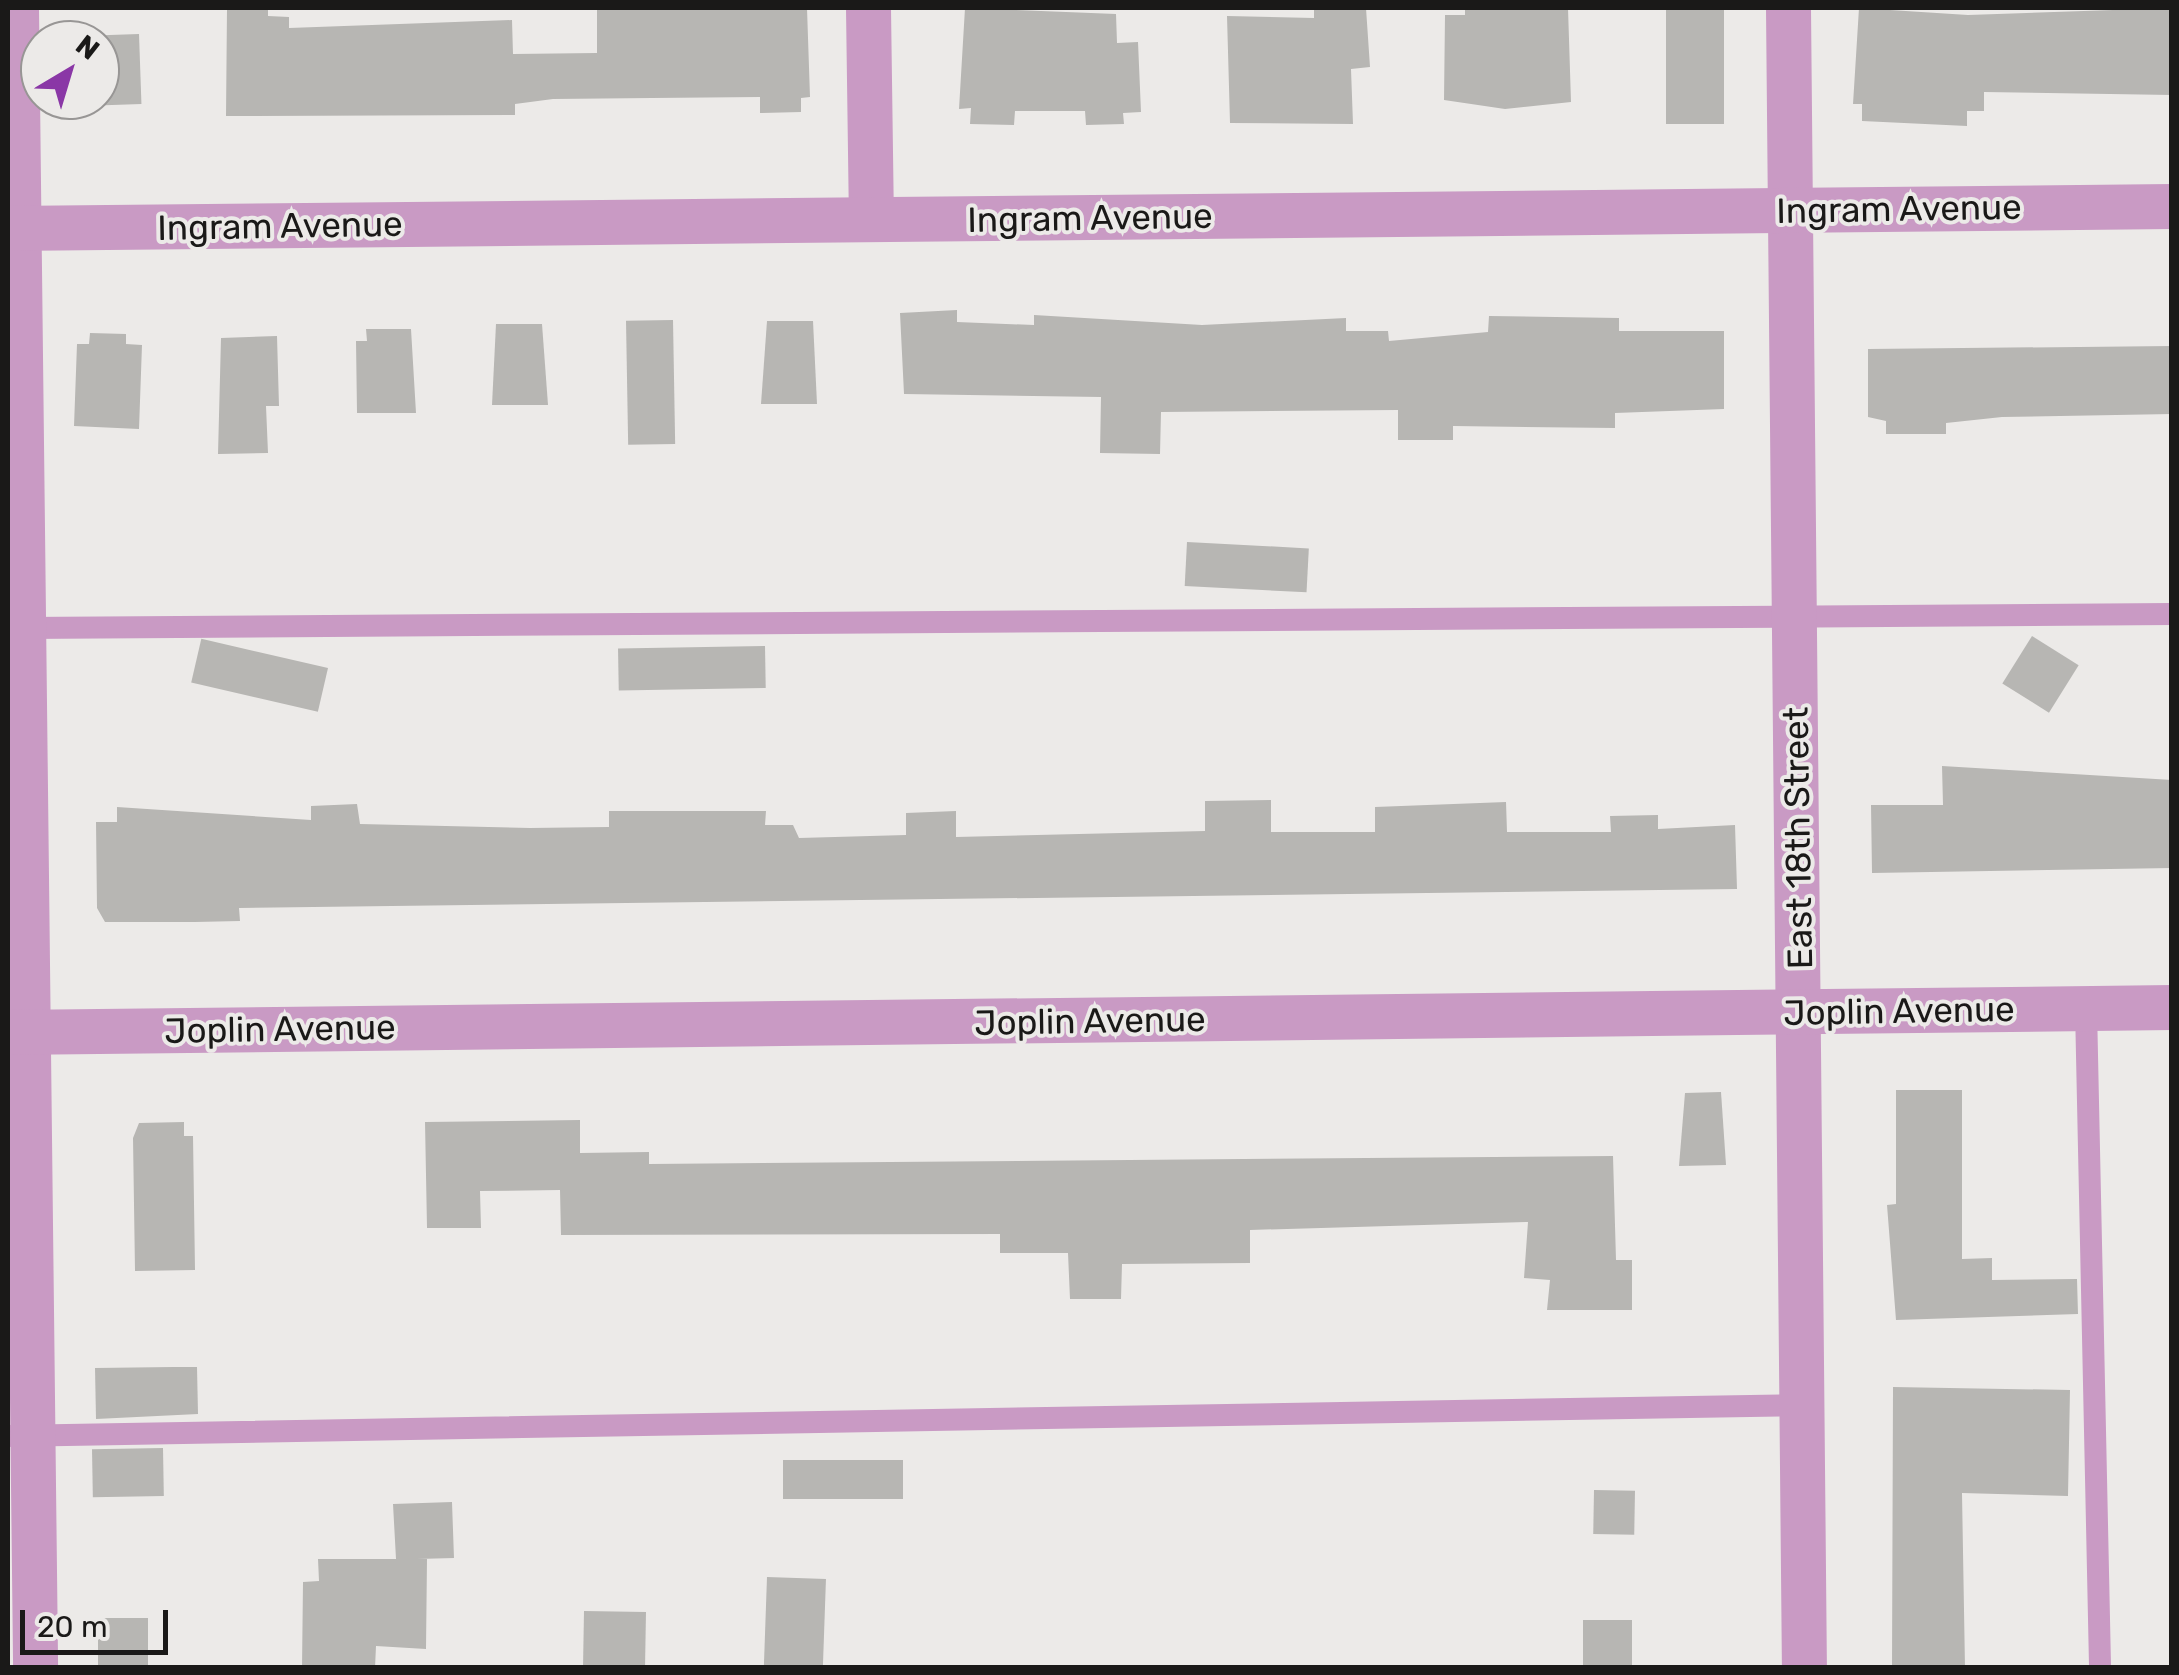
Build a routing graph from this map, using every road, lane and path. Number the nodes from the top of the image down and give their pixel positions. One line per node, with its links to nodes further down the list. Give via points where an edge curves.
1 (16, 8): 7 (street)
2 (868, 8): 6 (street)
3 (1788, 8): 5 (street, East 18th Street)
4 (2172, 206): 5 (street, Ingram Avenue)
5 (1790, 211): 6 (street, Ingram Avenue); 8 (street, East 18th Street)
6 (871, 220): 7 (street, Ingram Avenue)
7 (13, 228): 10 (street)
8 (1795, 612): 9 (lane); 10 (lane); 13 (street, East 18th Street)
9 (2172, 614)
10 (22, 628): 14 (street)
11 (2172, 1007): 12 (street, Joplin Avenue)
12 (2086, 1008): 13 (street, Joplin Avenue); 19 (lane)
13 (1801, 1012): 14 (street, Joplin Avenue); 15 (street, East 18th Street)
14 (18, 1032): 16 (street)
15 (1799, 1405): 16 (lane); 18 (street, East 18th Street)
16 (20, 1435): 17 (street)
17 (35, 1668)
18 (1804, 1668)
19 (2100, 1668)

